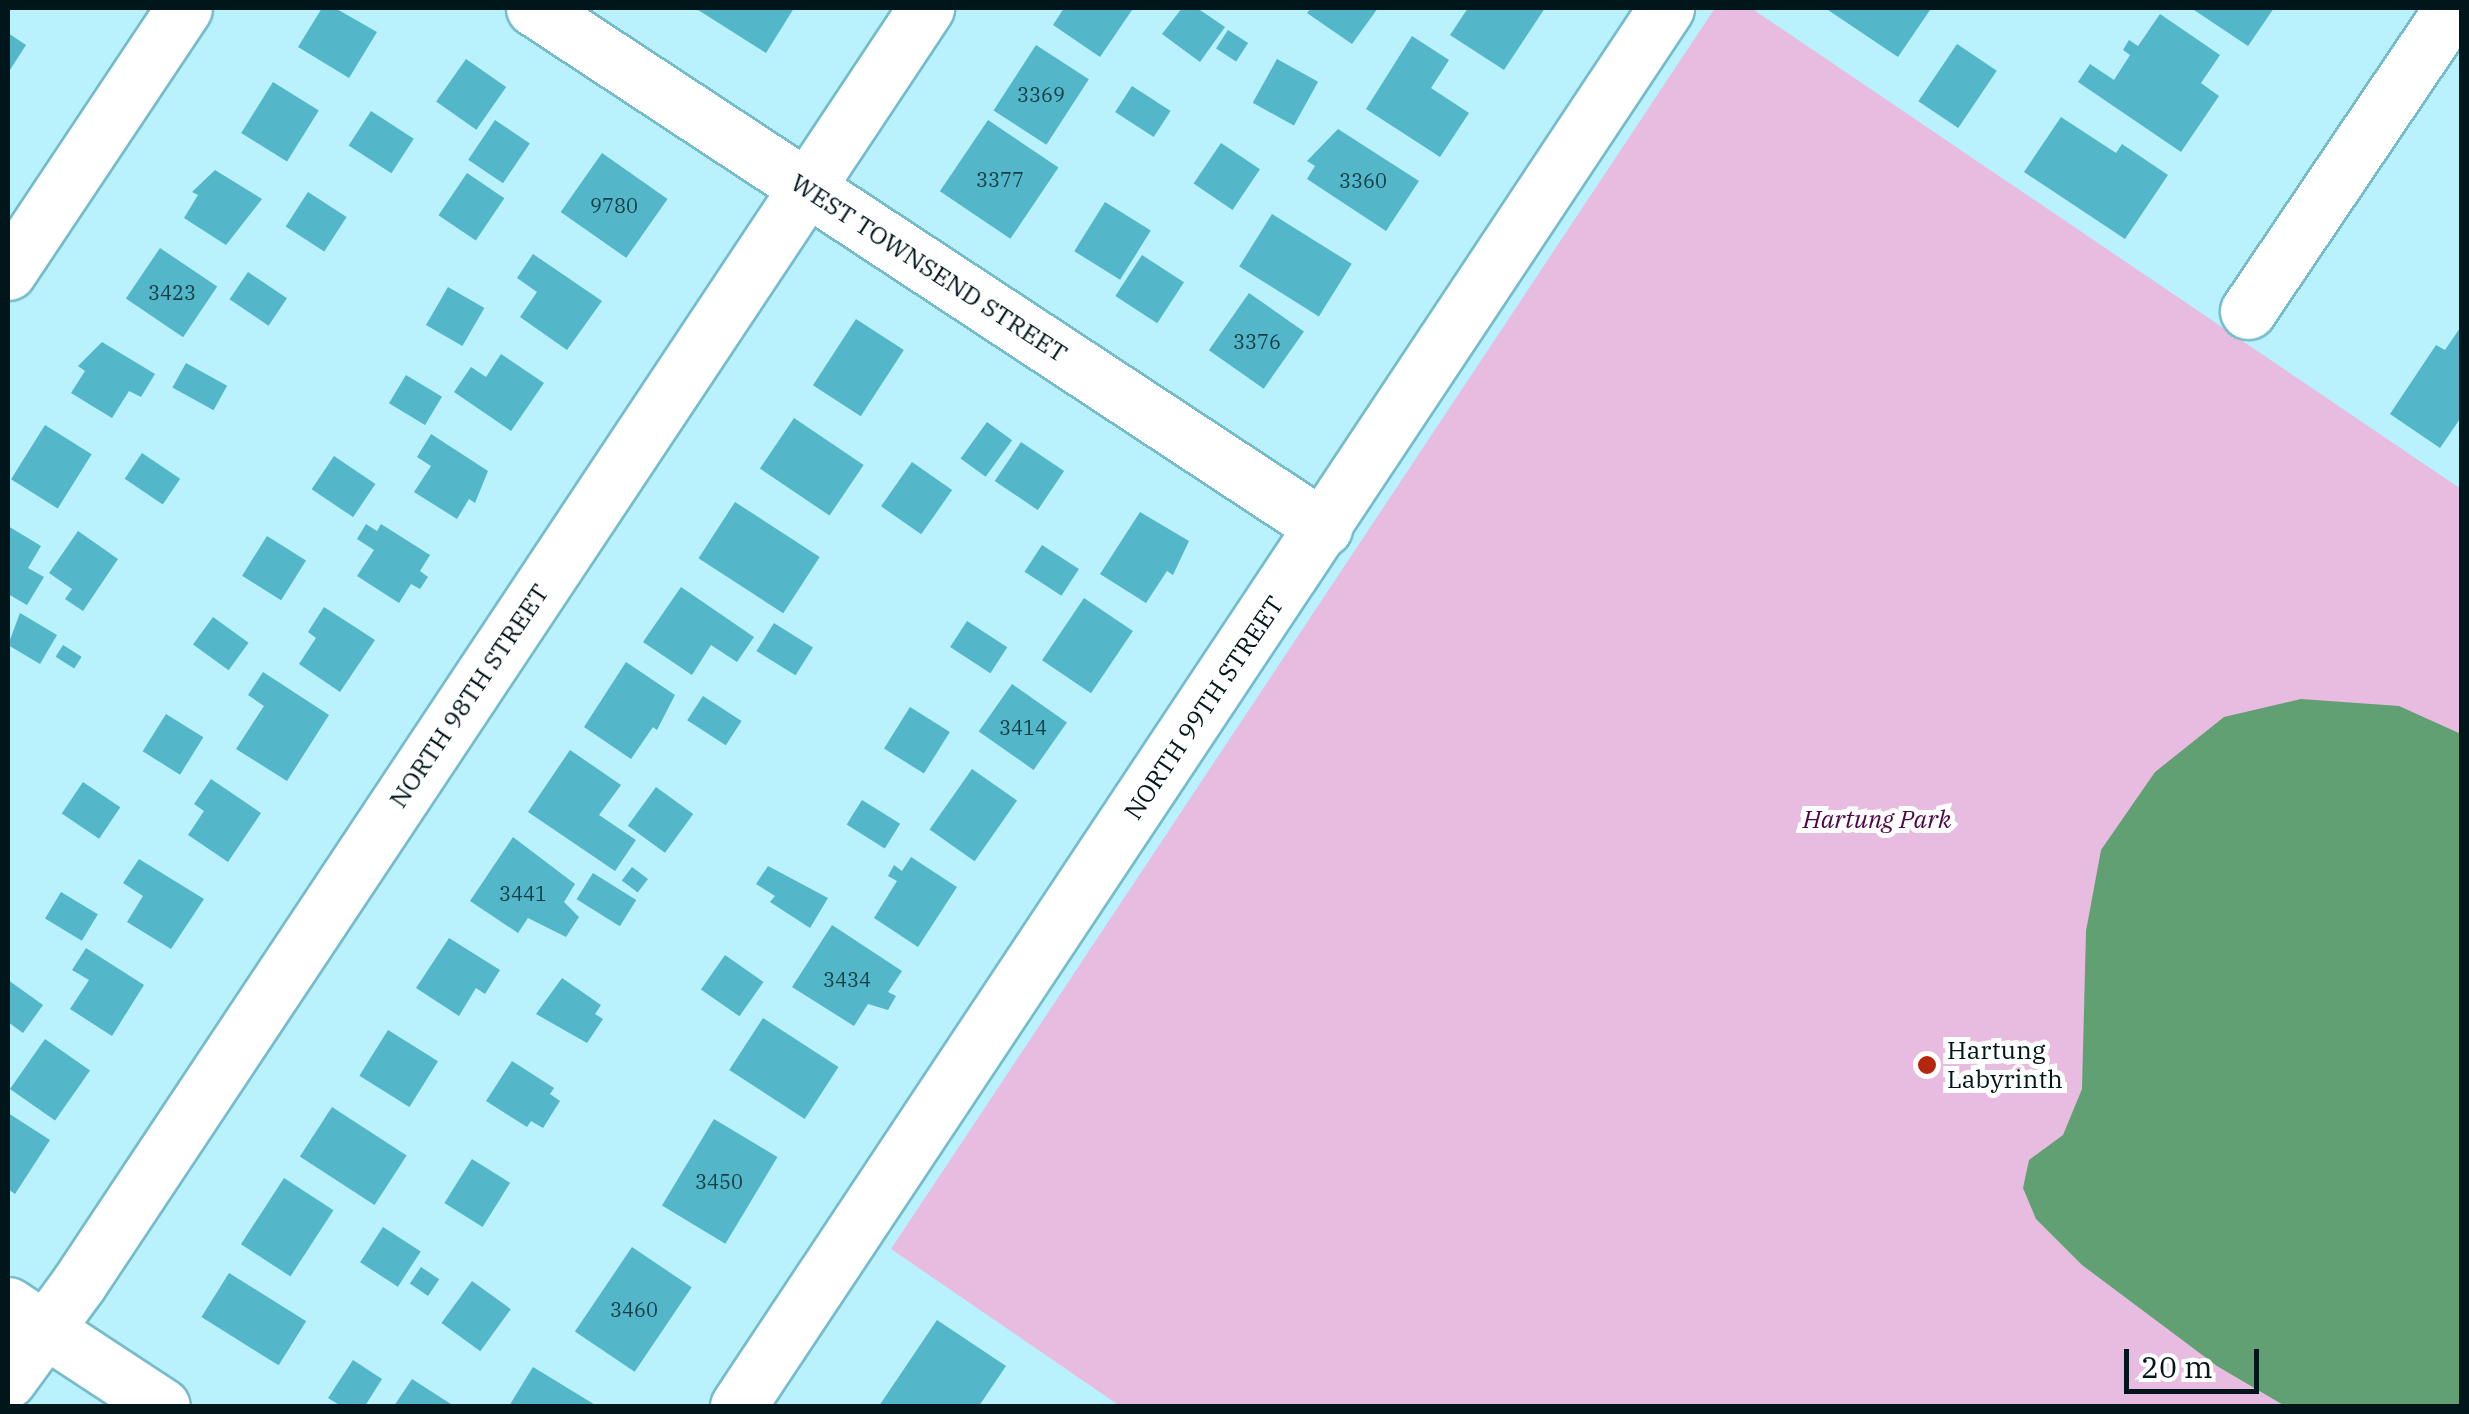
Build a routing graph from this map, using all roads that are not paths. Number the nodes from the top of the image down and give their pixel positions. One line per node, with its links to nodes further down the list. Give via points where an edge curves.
1 (184, 8): 7 (street)
2 (534, 8): 6 (street, WEST TOWNSEND STREET)
3 (926, 8): 6 (street, NORTH 98TH STREET)
4 (1666, 8): 9 (street, NORTH 99TH STREET)
5 (2452, 8): 8 (street)
6 (808, 188): 9 (street, WEST TOWNSEND STREET); 10 (street, NORTH 98TH STREET)
7 (8, 272)
8 (2248, 311)
9 (1324, 528): 13 (street, NORTH 99TH STREET)
10 (27, 1318): 11 (street, NORTH 98TH STREET); 12 (street)
11 (8, 1380)
12 (162, 1406)
13 (738, 1406)

